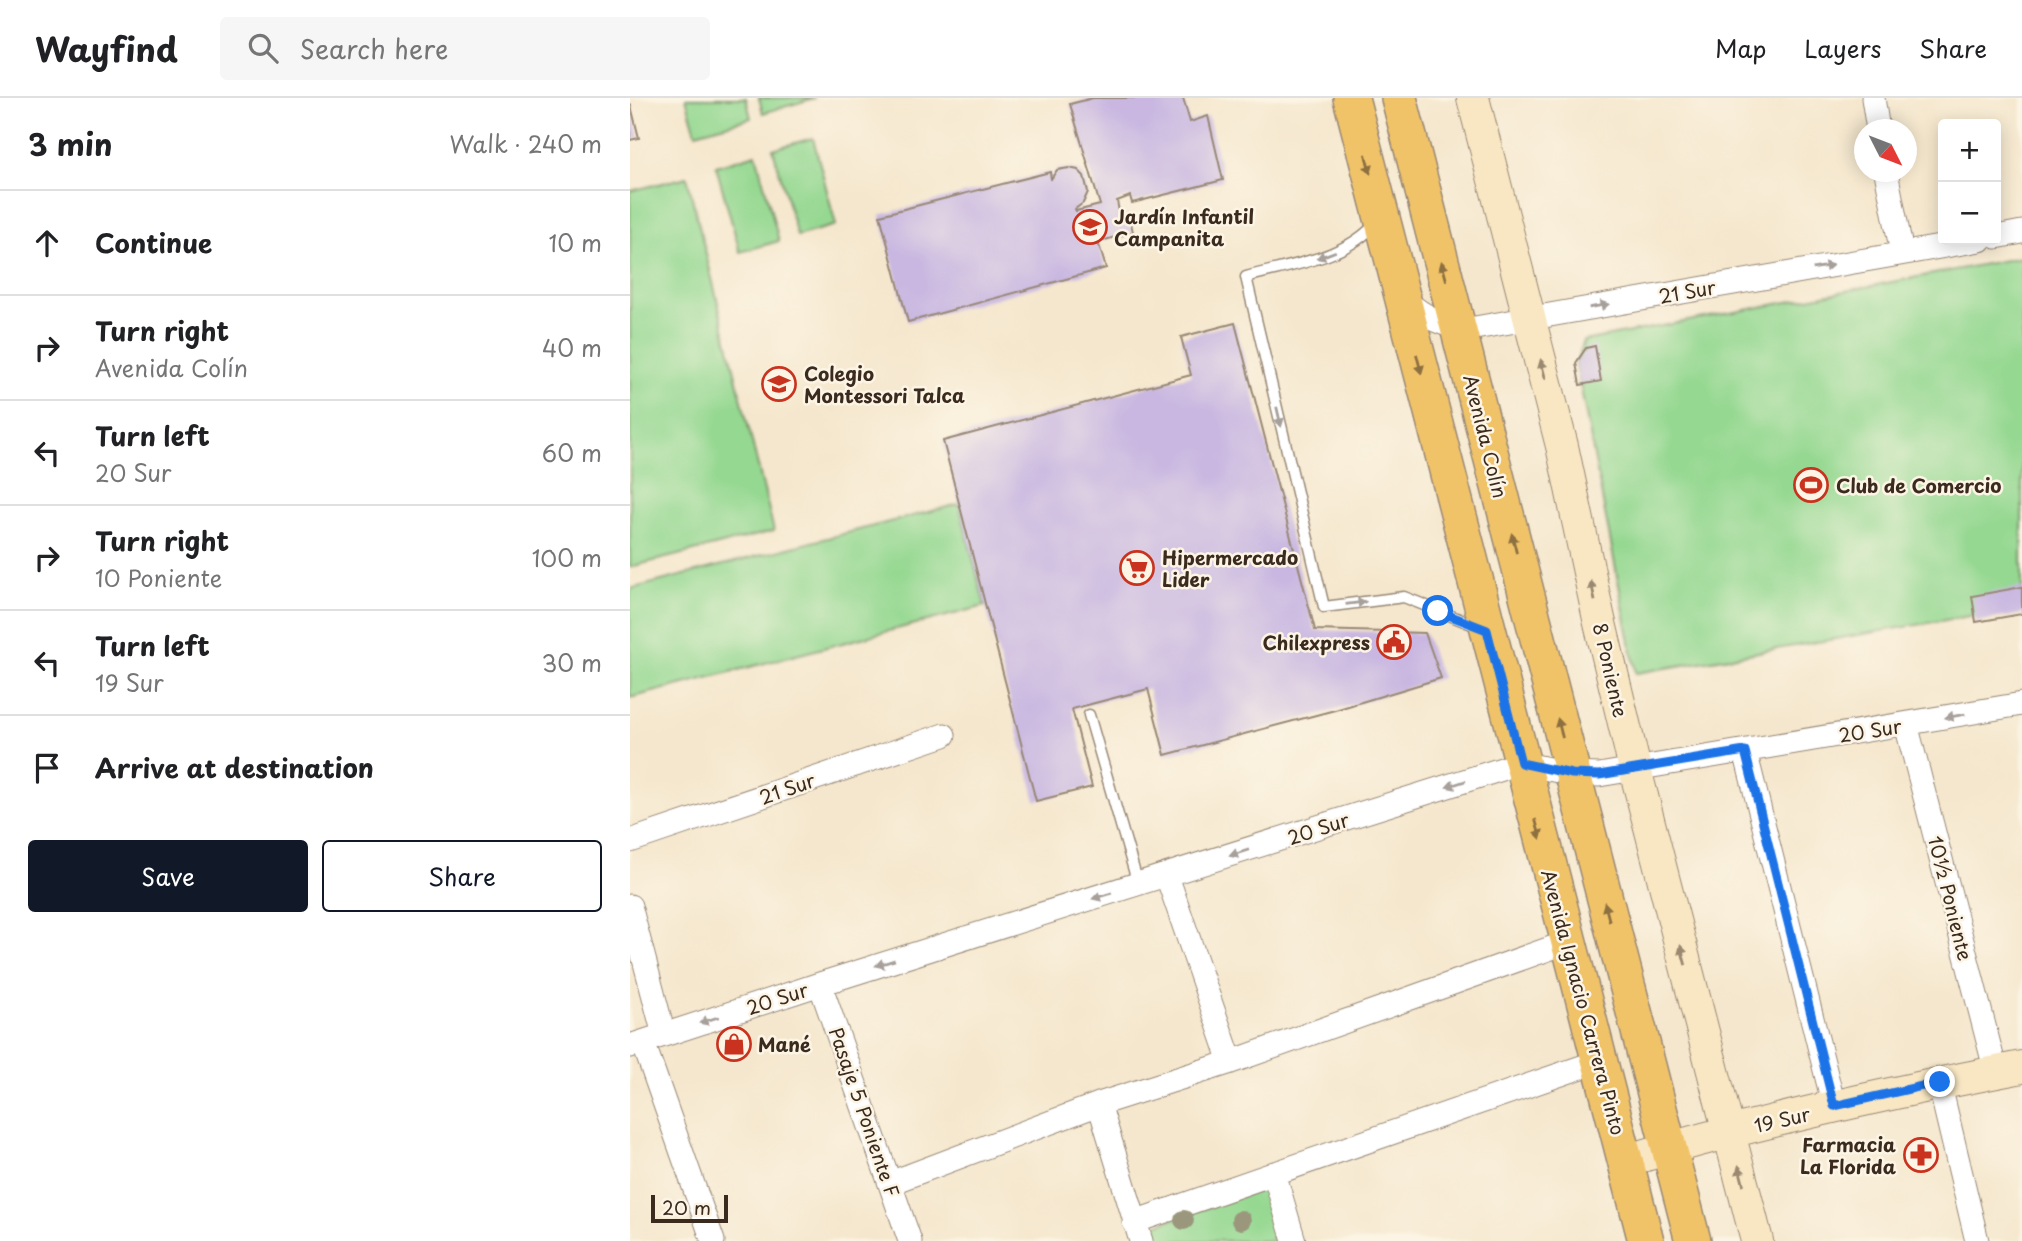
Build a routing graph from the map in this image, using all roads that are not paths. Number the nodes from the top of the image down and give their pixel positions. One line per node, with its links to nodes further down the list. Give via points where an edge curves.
1 (1351, 98): 7 (main road, one-way to 7)
2 (1399, 98): 14 (main road, Avenida Colín, one-way to 2)
3 (1474, 98): 13 (street, 8 Poniente)
4 (1872, 98): 5 (street)
5 (1876, 119)
6 (1888, 182): 11 (street)
7 (1381, 217): 12 (main road); 15 (lane, one-way to 15, via 1362,237 1333,252 1246,277 1324,607 1404,597)
8 (2022, 232): 9 (street)
9 (2001, 236)
10 (1950, 245): 11 (street, 21 Sur)
11 (1902, 253): 13 (street, 21 Sur, one-way to 11)
12 (1402, 298): 14 (street, via 1431,319); 15 (main road, one-way to 15)
13 (1530, 318): 14 (street, 21 Sur); 22 (street, 8 Poniente, one-way to 13)
14 (1459, 329): 23 (main road, Avenida Colín, one-way to 14)
15 (1487, 630): 21 (main road)
16 (2022, 704): 18 (street, 20 Sur, one-way to 18)
17 (1089, 715): 26 (lane)
18 (1906, 724): 20 (street, 20 Sur); 33 (street, 10½ Poniente)
19 (944, 735): 24 (street, 21 Sur)
20 (1745, 751): 22 (street, 20 Sur); 36 (street)
21 (1521, 763): 23 (street, 20 Sur); 25 (street, 20 Sur, one-way to 25); 28 (main road, Avenida Ignacio Carrera Pinto, one-way to 28)
22 (1635, 769): 23 (street, 20 Sur); 37 (street, 8 Poniente, one-way to 22)
23 (1572, 774): 38 (main road, one-way to 23)
24 (630, 841)
25 (1167, 876): 26 (street, 20 Sur); 32 (street)
26 (1138, 885): 29 (street, 20 Sur, one-way to 29)
27 (630, 906): 30 (street)
28 (1568, 942): 31 (main road, Avenida Ignacio Carrera Pinto); 32 (street)
29 (820, 984): 30 (street, 20 Sur, one-way to 30); 41 (street, Pasaje 5 Poniente F)
30 (646, 1041): 43 (street)
31 (1599, 1061): 39 (main road, Avenida Ignacio Carrera Pinto); 40 (street)
32 (1231, 1062): 35 (street)
33 (2009, 1069): 34 (street, 19 Sur)
34 (1940, 1082): 36 (street, 19 Sur); 49 (street)
35 (1098, 1104): 41 (street); 42 (street)
36 (1834, 1106): 37 (street, 19 Sur)
37 (1730, 1131): 38 (street, 19 Sur); 48 (street, 8 Poniente, one-way to 37)
38 (1669, 1148): 39 (street, 19 Sur); 47 (main road)
39 (1625, 1161): 46 (main road, Avenida Ignacio Carrera Pinto)
40 (1274, 1173): 42 (street); 45 (street)
41 (890, 1183): 44 (street, Pasaje 5 Poniente F)
42 (1137, 1232)
43 (713, 1241)
44 (910, 1241)
45 (1294, 1241)
46 (1646, 1241)
47 (1693, 1241)
48 (1757, 1241)
49 (1977, 1241)

